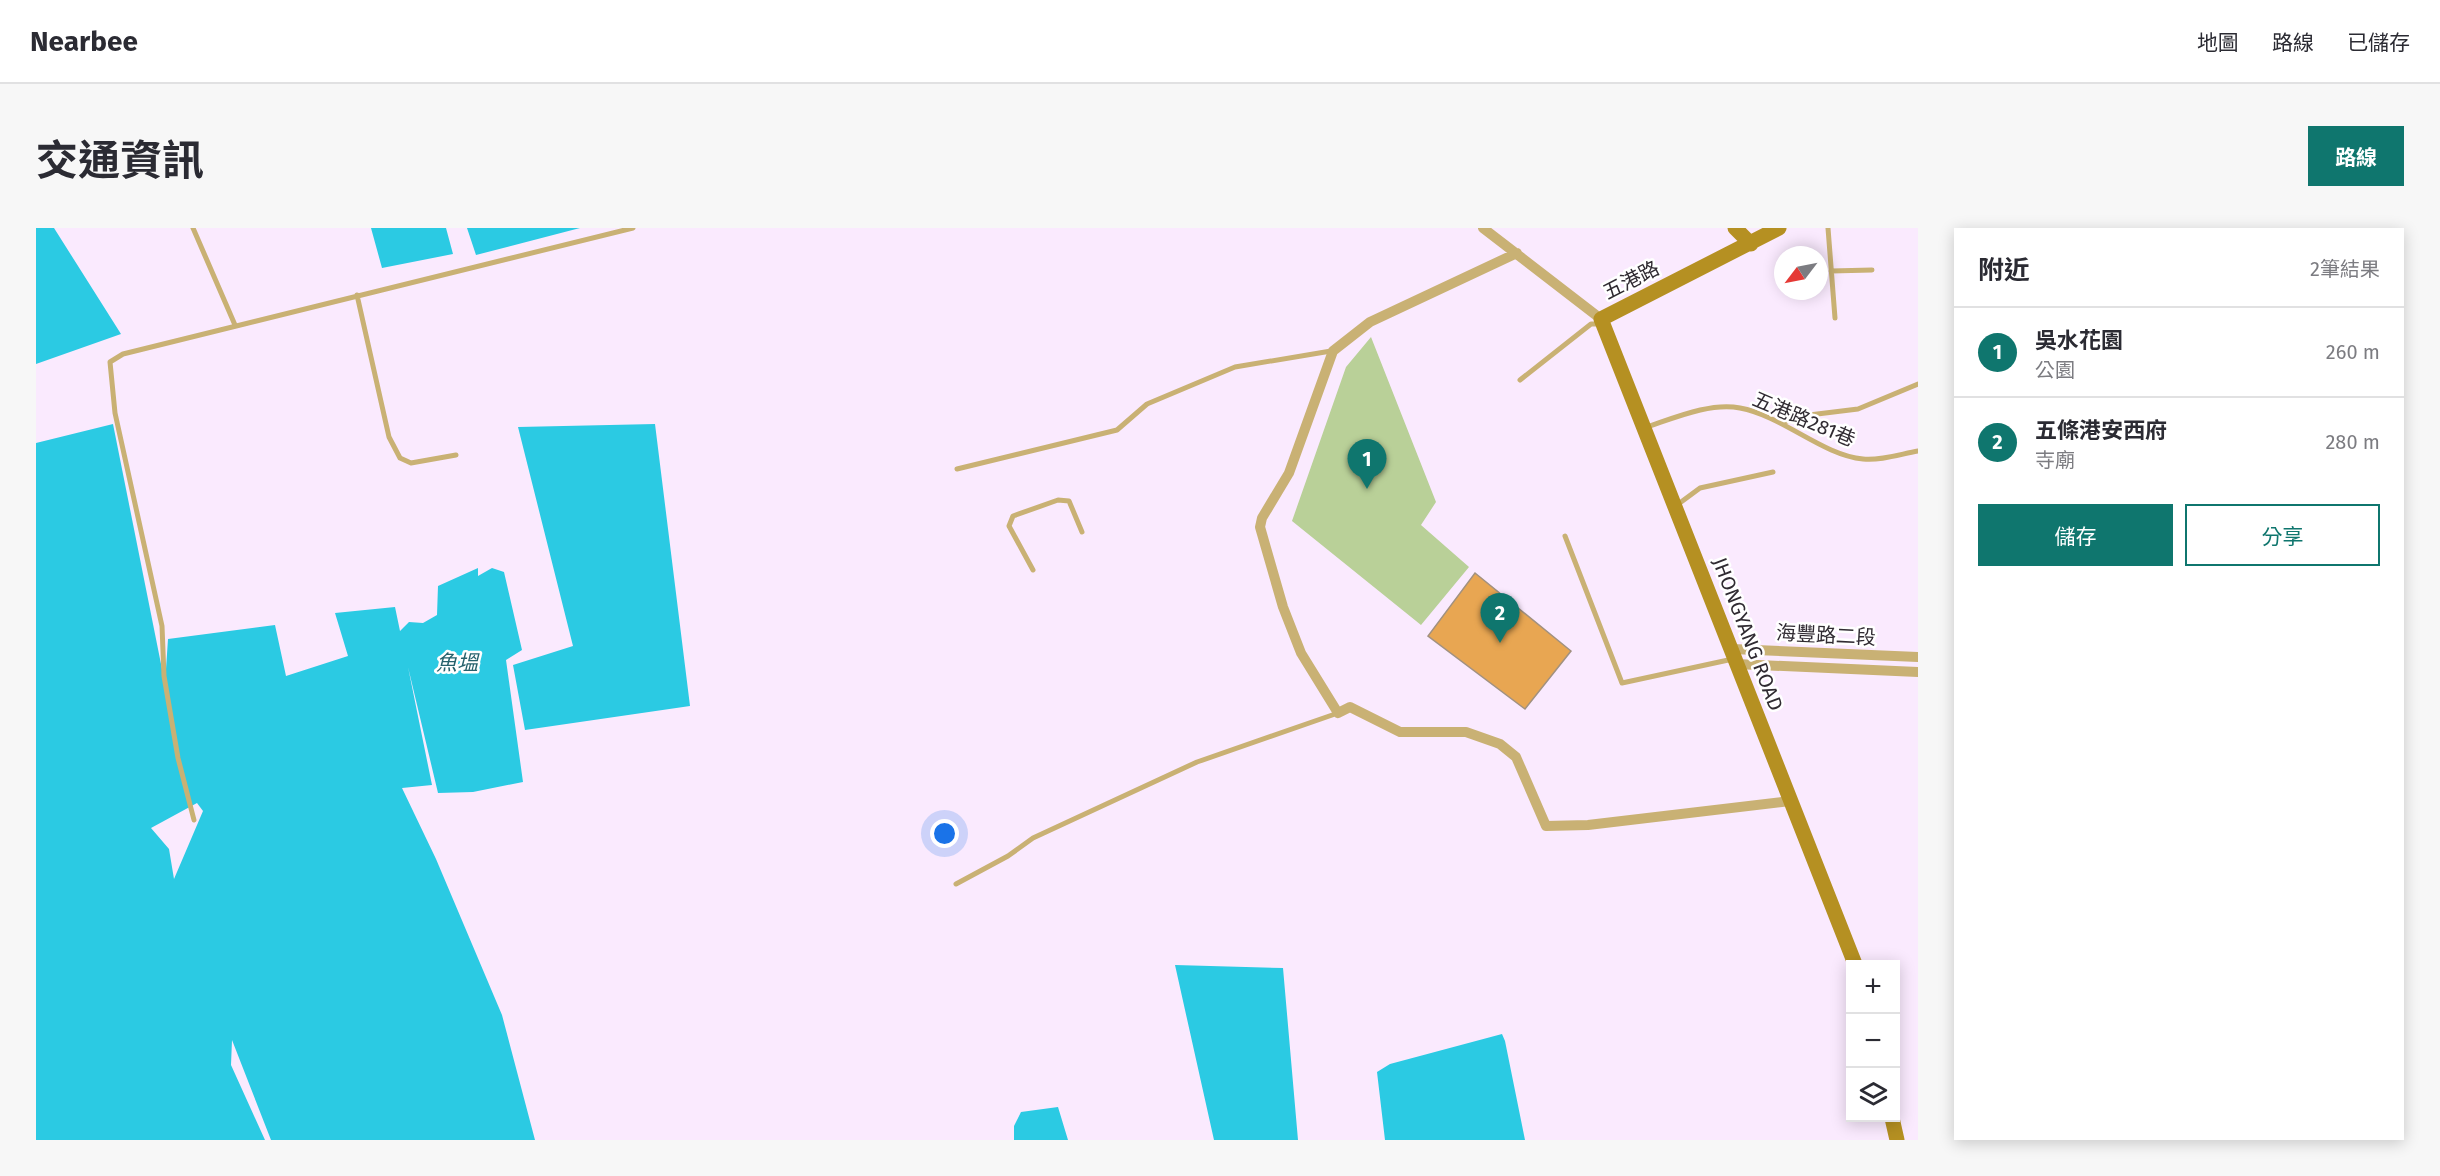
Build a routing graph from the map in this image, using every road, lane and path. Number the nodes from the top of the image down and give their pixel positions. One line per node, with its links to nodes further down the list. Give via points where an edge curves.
1 (193, 228): 14 (lane)
2 (633, 228): 11 (lane)
3 (1483, 228): 8 (street, 五港路)
4 (1735, 228): 7 (street)
5 (1779, 228): 7 (street, 五港路)
6 (1828, 228): 10 (lane)
7 (1751, 244): 13 (street, 五港路)
8 (1517, 253): 13 (street, 五港路); 15 (street, via 1370,322)
9 (1872, 270): 10 (lane)
10 (1831, 271): 12 (lane)
11 (357, 295): 14 (lane); 21 (lane, via 389,437 400,458 411,463)
12 (1835, 318)
13 (1601, 321): 16 (lane, via 1591,324); 19 (street, JHONGYANG ROAD)
14 (235, 325): 33 (lane, via 123,354 110,362 115,412 162,626 164,676 178,758)
15 (1333, 351): 22 (lane, via 1235,367 1148,404 1117,430); 31 (street, via 1289,473 1260,527 1283,607 1302,653)
16 (1520, 380)
17 (1918, 384): 18 (lane, via 1858,409 1801,416)
18 (1782, 423): 19 (lane, 五港路281巷, via 1739,407 1695,410); 20 (lane, 五港路281巷, via 1839,452 1864,459)
19 (1645, 428): 24 (street, JHONGYANG ROAD)
20 (1918, 451)
21 (456, 455)
22 (957, 469)
23 (1773, 472): 24 (lane, via 1700,488)
24 (1676, 506): 28 (street, JHONGYANG ROAD)
25 (1082, 532): 27 (lane, via 1069,501 1058,500 1013,516 1009,526)
26 (1565, 536): 28 (lane, via 1622,683)
27 (1033, 570)
28 (1735, 657): 29 (street, 海豐路二段); 30 (street, 海豐路二段); 32 (street, JHONGYANG ROAD)
29 (1918, 657)
30 (1918, 672)
31 (1338, 713): 32 (street, via 1350,707 1400,732 1466,732 1500,744 1516,757 1546,826 1588,825); 34 (lane, via 1197,762 1033,838)
32 (1790, 801): 35 (street, JHONGYANG ROAD)
33 (194, 820)
34 (956, 884)
35 (1853, 960)
36 (1893, 1122): 37 (street)
37 (1897, 1140)

